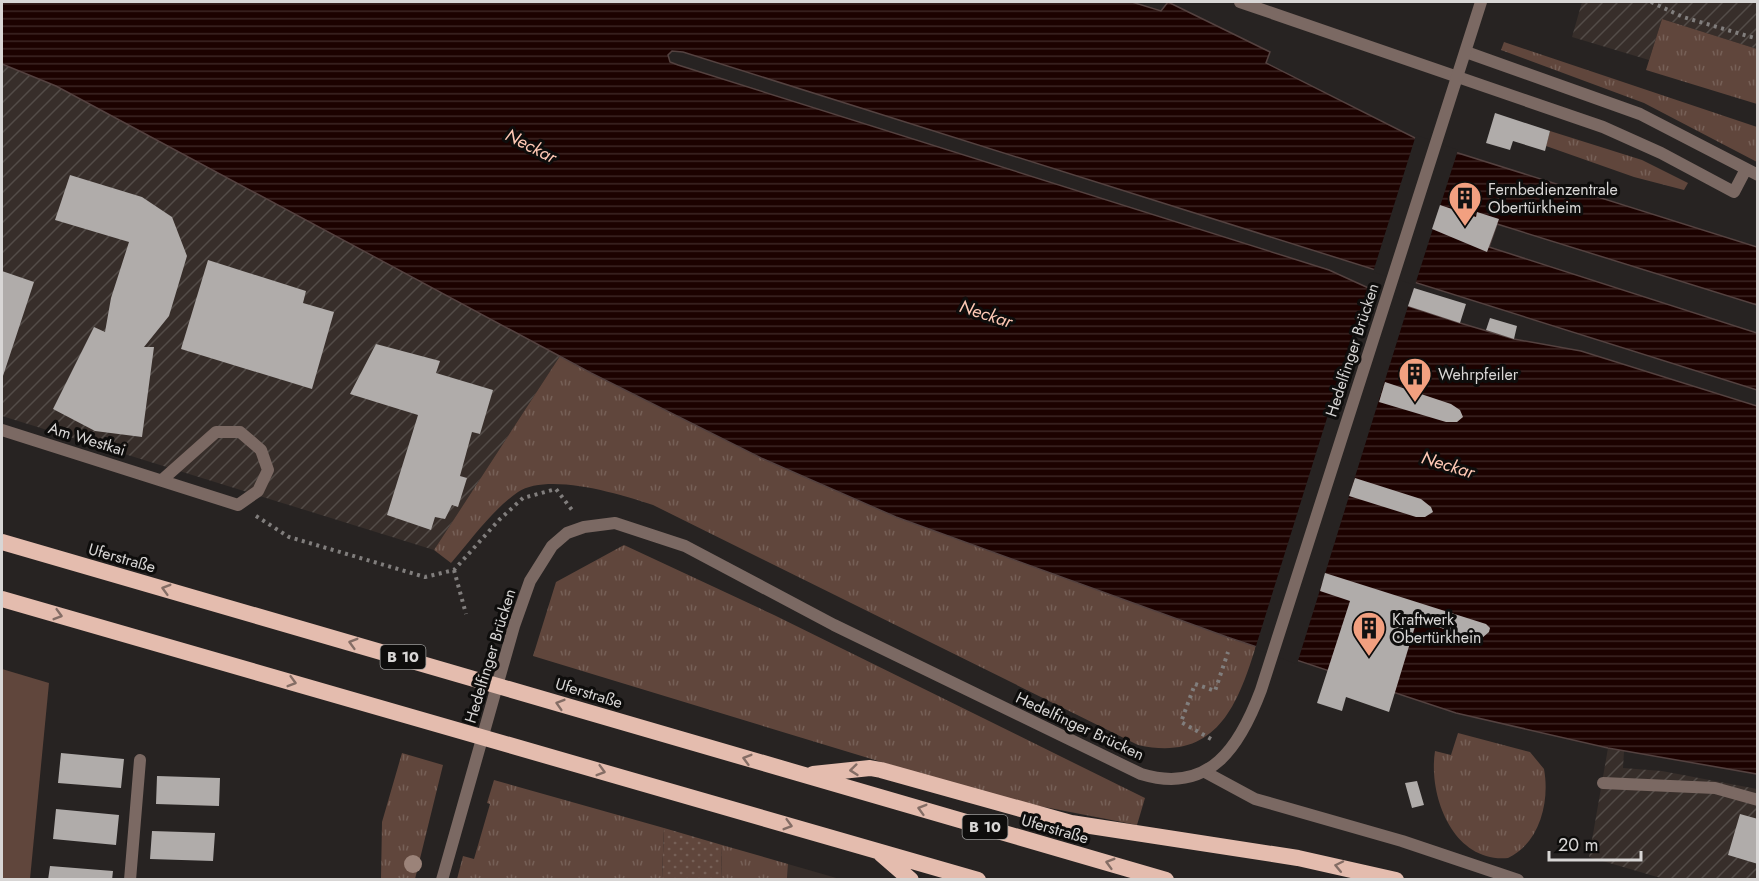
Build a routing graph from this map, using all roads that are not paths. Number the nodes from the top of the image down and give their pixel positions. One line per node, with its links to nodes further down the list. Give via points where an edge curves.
1 (1239, 2): 4 (street, via 1603,127 1734,192)
2 (1482, 2): 3 (street, Hedelfinger Brücken)
3 (1466, 52): 4 (street, via 1640,114); 10 (street, Hedelfinger Brücken, via 1261,690 1245,728 1228,753)
4 (1752, 172)
5 (2, 430): 6 (street, Am Westkai)
6 (162, 480): 6 (street, Am Westkai, via 216,432 240,432 261,450 268,470 258,491 238,505)
7 (2, 542): 11 (highway, Uferstraße / B 10, one-way to 7)
8 (2, 599): 14 (highway, one-way to 14)
9 (140, 760): 15 (street)
10 (1205, 772): 16 (street, Hedelfinger Brücken, via 1170,780 1134,771 834,625 685,546 615,523 584,527 567,533 552,546 530,581); 21 (street, via 1255,799)
11 (804, 775): 19 (highway, Uferstraße / B 10, one-way to 11); 20 (highway, one-way to 11, via 1298,858 1071,823 870,768)
12 (1603, 783): 13 (street, via 1715,788)
13 (1758, 800)
14 (876, 850): 17 (highway); 18 (highway)
15 (130, 879)
16 (442, 879)
17 (911, 879)
18 (978, 879)
19 (1166, 879)
20 (1396, 879)
21 (1518, 879)

